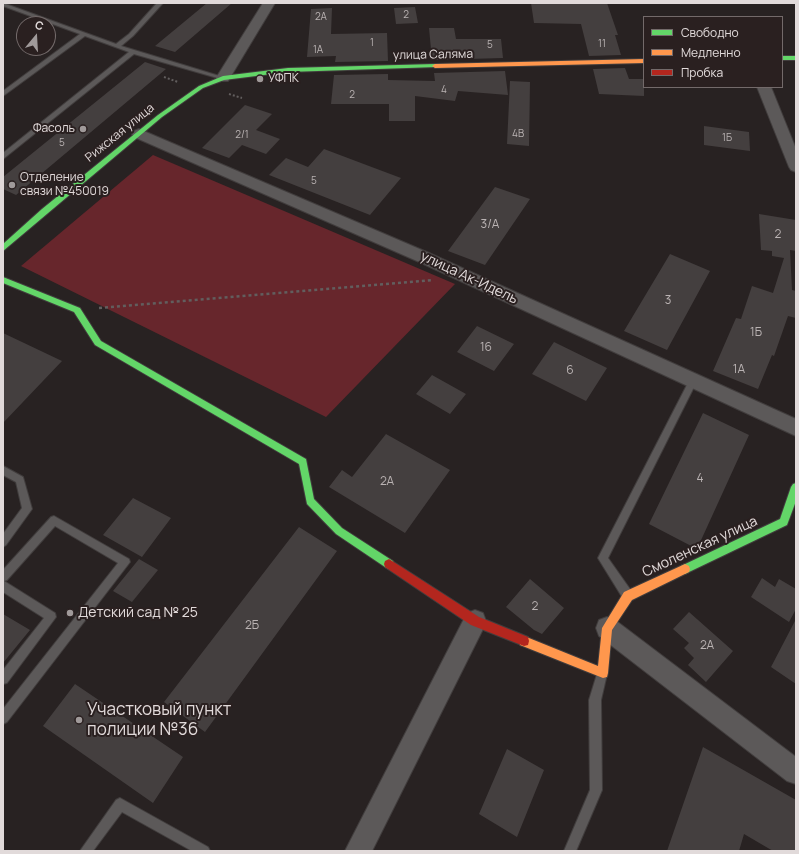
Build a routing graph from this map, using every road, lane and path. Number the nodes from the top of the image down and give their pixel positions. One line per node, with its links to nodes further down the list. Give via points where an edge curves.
1 (160, 3): 5 (lane, via 131,35)
2 (269, 3): 11 (street)
3 (3, 4): 4 (lane)
4 (84, 34): 5 (lane); 14 (lane)
5 (117, 46): 6 (lane)
6 (133, 52): 11 (lane); 16 (lane)
7 (783, 58): 8 (street)
8 (796, 58)
9 (643, 61): 11 (street, улица Саляма, via 288,70)
10 (164, 77): 12 (path)
11 (223, 78): 15 (street, Рижская улица, via 185,97)
12 (178, 82)
13 (764, 88): 17 (street)
14 (3, 94)
15 (139, 134): 18 (street, Рижская улица, via 45,210); 19 (street, улица Ак-Идель)
16 (3, 157)
17 (796, 167)
18 (3, 248)
19 (456, 271): 21 (path, via 429,282); 22 (street, улица Ак-Идель)
20 (3, 280): 21 (street)
21 (77, 310): 30 (street, via 98,343 304,462 310,501 339,531)
22 (693, 381): 23 (street, улица Ак-Идель); 29 (lane, via 603,558)
23 (796, 428)
24 (3, 470): 26 (lane, via 20,480 27,509)
25 (796, 487): 29 (street, Смоленская улица, via 784,522)
26 (3, 542)
27 (3, 577): 34 (lane, via 54,520 125,562)
28 (3, 586): 33 (lane, via 51,617)
29 (628, 596): 31 (street)
30 (475, 621): 32 (street); 38 (street)
31 (607, 628): 32 (street); 35 (street)
32 (603, 673): 39 (lane, via 595,700 596,790)
33 (3, 679)
34 (3, 718)
35 (796, 772)
36 (86, 851): 37 (lane, via 120,804)
37 (204, 851)
38 (358, 851)
39 (570, 851)

